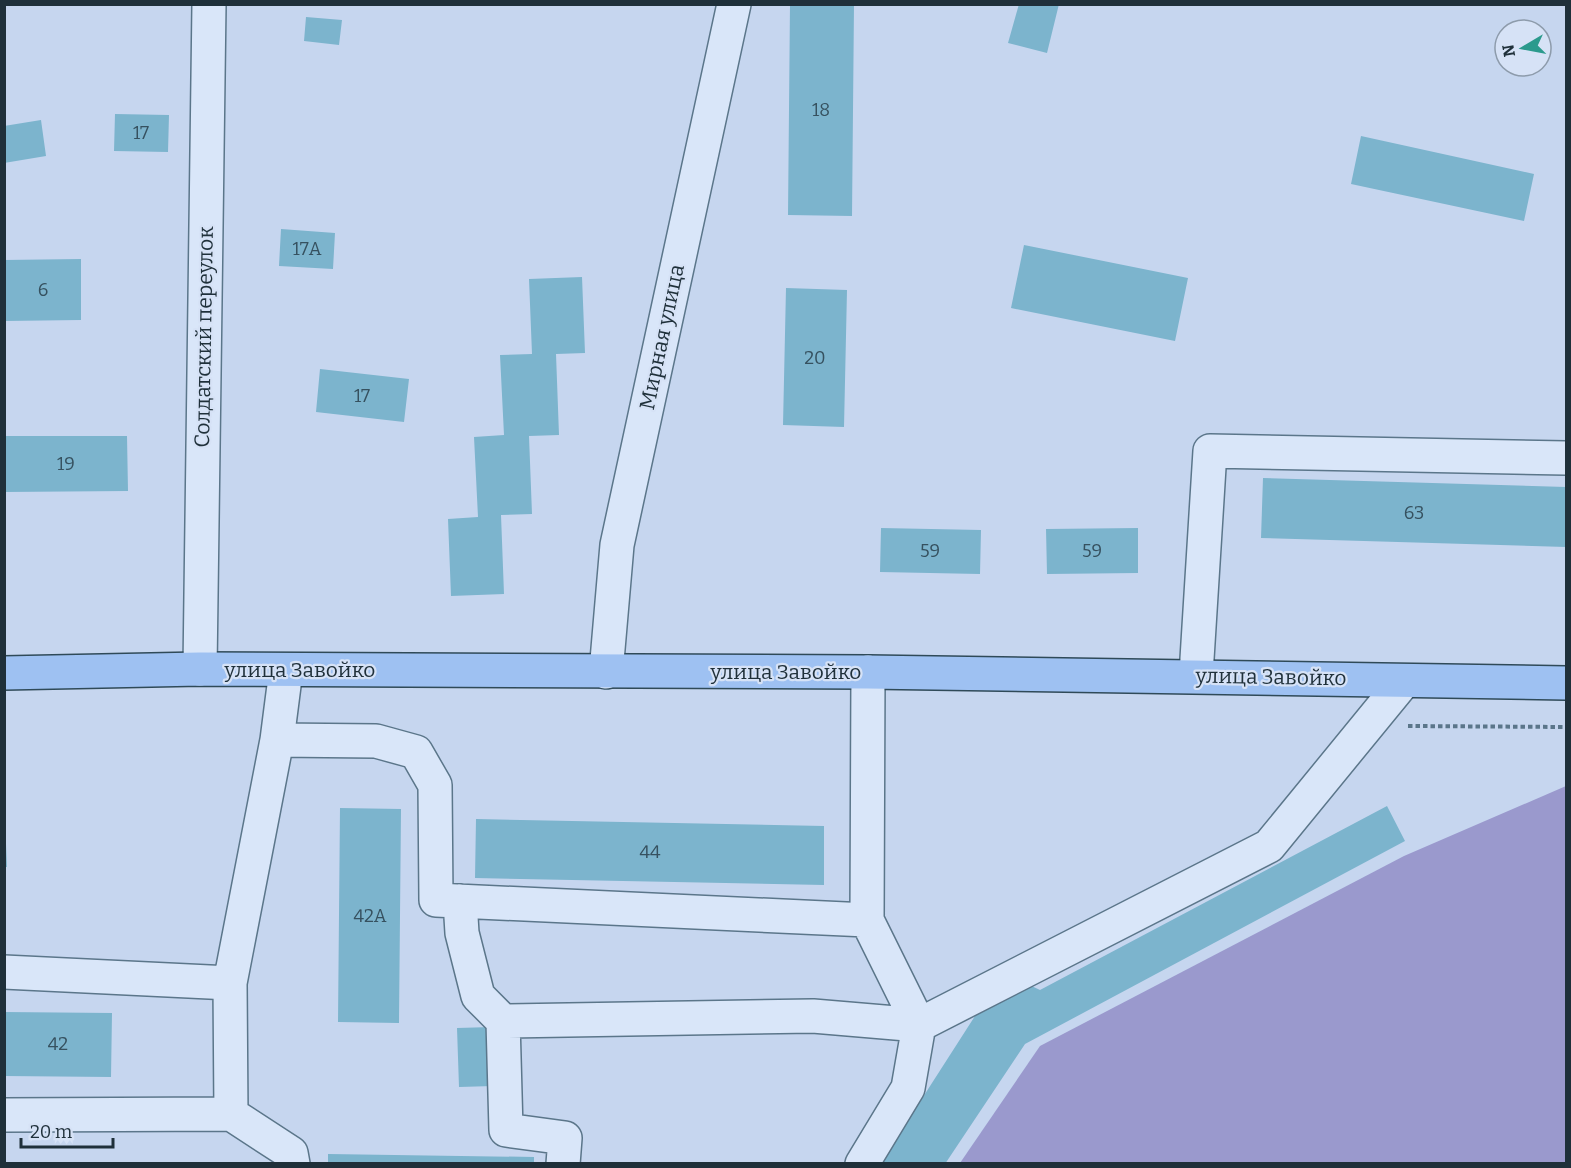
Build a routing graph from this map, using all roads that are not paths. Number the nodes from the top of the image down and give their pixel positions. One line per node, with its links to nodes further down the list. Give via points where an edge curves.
1 (209, 4): 4 (street, Солдатский переулок)
2 (734, 4): 6 (street, Мирная улица, via 617,545)
3 (1566, 458): 9 (street, via 1210,450)
4 (200, 669): 5 (main road, улица Завойко); 8 (main road, улица Завойко)
5 (286, 670): 6 (main road, улица Завойко); 12 (street)
6 (606, 672): 7 (main road, улица Завойко)
7 (868, 672): 9 (main road, улица Завойко); 14 (street)
8 (4, 673)
9 (1196, 675): 10 (main road, улица Завойко)
10 (1404, 681): 11 (main road, улица Завойко); 18 (street, via 1269,846)
11 (1566, 683)
12 (278, 740): 13 (street, via 376,741 416,752 435,786 436,900); 16 (street)
13 (460, 901): 14 (street); 17 (street, via 462,933 478,996)
14 (867, 920): 18 (street)
15 (4, 972): 16 (street)
16 (230, 983): 19 (street)
17 (503, 1021): 18 (street, via 813,1016); 22 (street, via 506,1130 565,1138)
18 (919, 1025): 23 (street, via 908,1088)
19 (231, 1114): 20 (street); 21 (street, via 291,1153)
20 (4, 1115)
21 (293, 1164)
22 (563, 1164)
23 (862, 1164)

